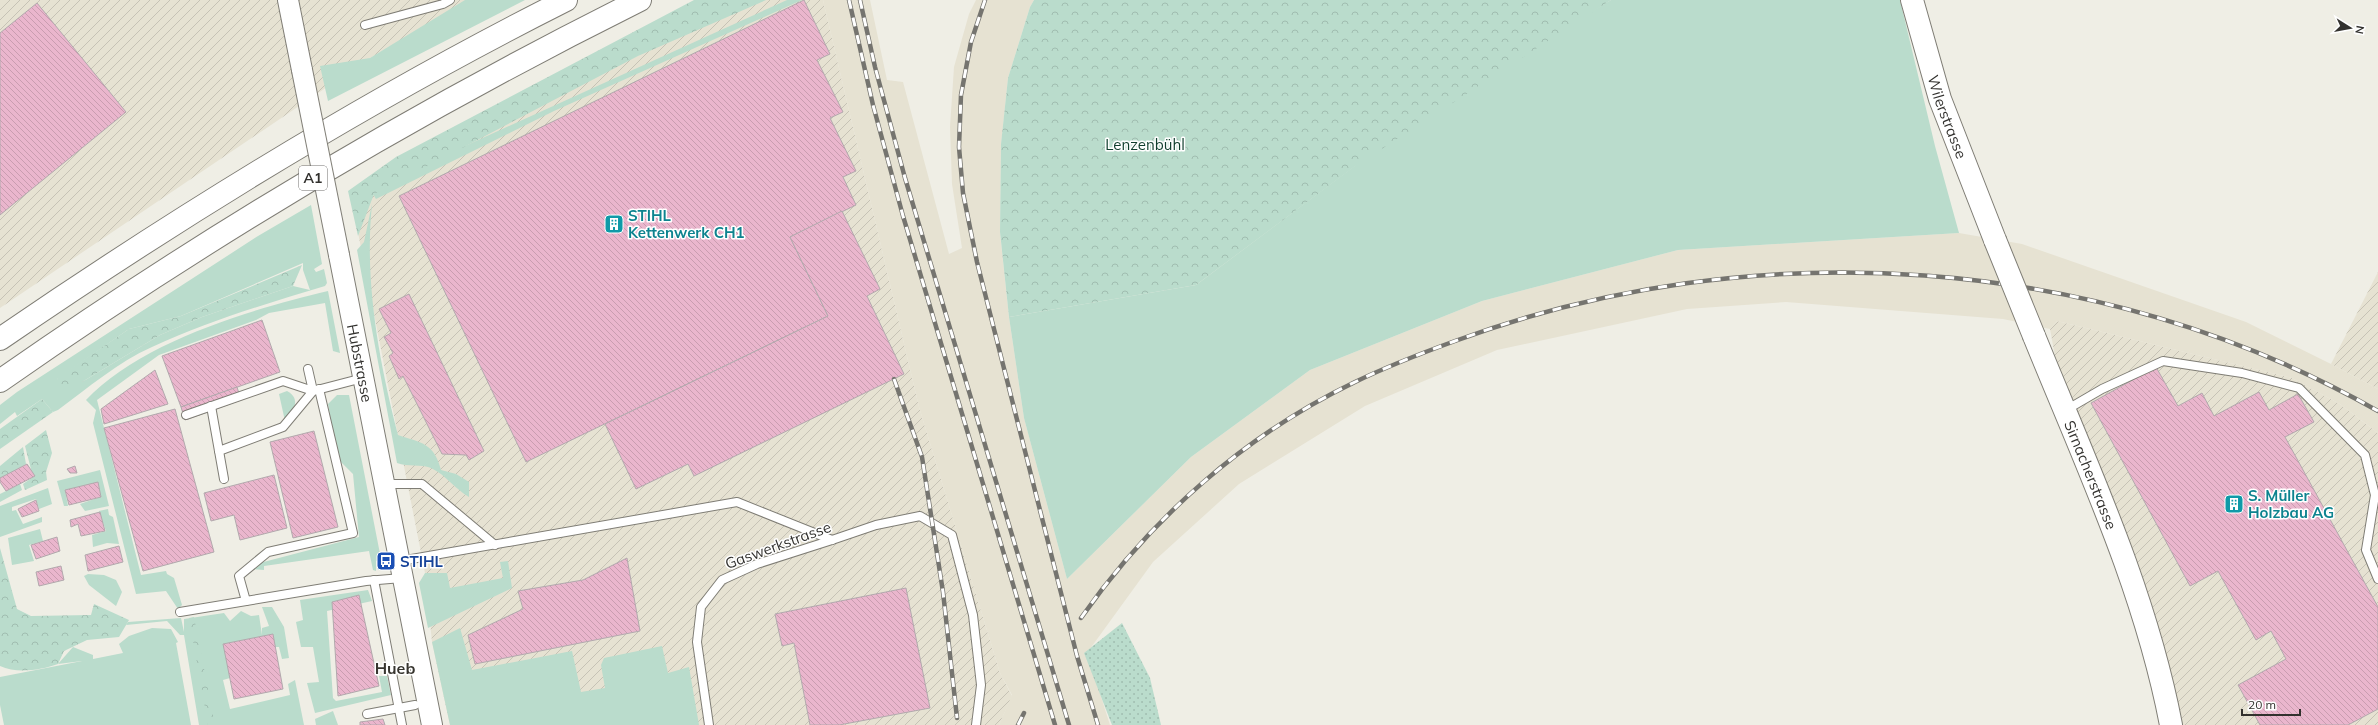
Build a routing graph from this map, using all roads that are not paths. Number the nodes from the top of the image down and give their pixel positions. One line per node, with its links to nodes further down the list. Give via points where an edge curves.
1 (288, 0): 10 (street, Hubstrasse, bridge)
2 (450, 0): 6 (lane, via 444,4)
3 (566, 0): 8 (main road, A1, via 457,58 295,150 142,245)
4 (640, 0): 11 (main road, A1, via 447,101 304,183 129,293)
5 (1912, 0): 7 (main road, Wilerstrasse, via 1940,99)
6 (366, 25)
7 (1994, 235): 14 (main road, Sirnacherstrasse, bridge)
8 (0, 339)
9 (308, 369): 12 (lane)
10 (363, 378): 12 (lane); 18 (street, Hubstrasse)
11 (0, 380)
12 (316, 390): 13 (lane, via 283,381); 16 (lane, via 284,427); 24 (lane, via 353,533 268,552 239,576)
13 (212, 406): 15 (lane); 16 (lane)
14 (2065, 410): 22 (lane, via 2102,389 2162,361 2242,373 2299,388 2365,455 2375,495 2366,550); 33 (main road, Sirnacherstrasse, via 2127,564 2148,627)
15 (186, 415)
16 (219, 450): 17 (lane)
17 (224, 479)
18 (384, 484): 20 (lane, via 422,484); 21 (street, Hubstrasse)
19 (832, 540): 20 (lane, via 737,502); 31 (lane, Gaswerkstrasse, via 757,564 722,580 701,607 697,642); 32 (lane, Gaswerkstrasse, via 876,525 920,516 952,536 973,615 981,685)
20 (495, 545): 21 (lane)
21 (400, 570): 23 (lane); 30 (street, Hubstrasse)
22 (2378, 579)
23 (374, 580): 24 (lane); 27 (lane)
24 (246, 601): 25 (lane)
25 (180, 612)
26 (415, 705): 27 (lane)
27 (399, 708): 28 (lane); 29 (lane)
28 (367, 714)
29 (402, 725)
30 (432, 725)
31 (709, 725)
32 (976, 725)
33 (2171, 725)

